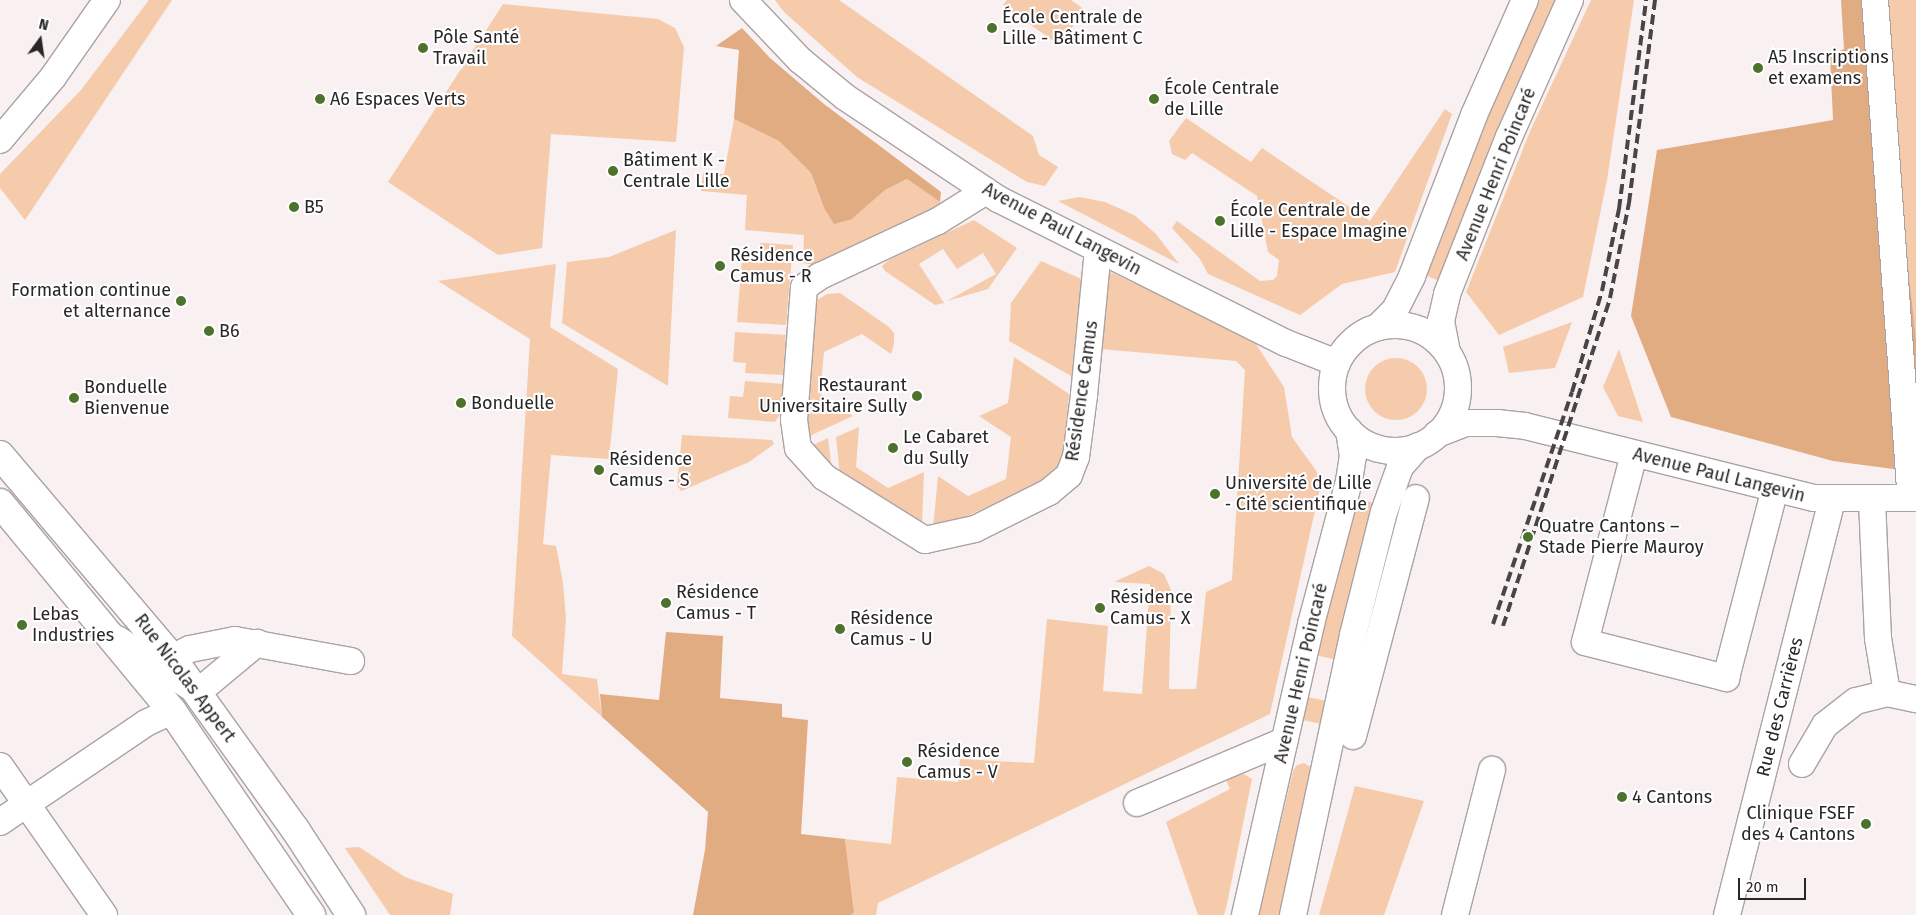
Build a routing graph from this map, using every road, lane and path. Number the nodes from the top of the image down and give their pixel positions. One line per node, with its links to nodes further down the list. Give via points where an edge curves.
1 (107, 0): 6 (street, via 53,77)
2 (742, 0): 7 (street, Avenue Paul Langevin, via 794,55 845,97)
3 (1525, 0): 9 (street, via 1474,115 1412,276 1395,310)
4 (1570, 0): 10 (street, Avenue Henri Poincaré, via 1509,137 1447,294 1441,321)
5 (1875, 0): 20 (street)
6 (0, 140)
7 (986, 191): 8 (street, Avenue Paul Langevin); 8 (street, Résidence Camus, via 938,221 820,276 804,287 794,420 798,448 824,477 925,540 975,529 1042,496 1069,475 1076,457 1084,395)
8 (1098, 250): 11 (street, Avenue Paul Langevin, via 1286,343)
9 (1378, 327): 10 (street, via 1413,328 1432,338); 11 (street, via 1353,340)
10 (1447, 352): 12 (street)
11 (1337, 363): 14 (street, via 1333,399)
12 (1457, 380): 13 (street, Avenue Paul Langevin, via 1475,403); 15 (street, via 1453,410)
13 (1525, 426): 15 (street, Avenue Paul Langevin, via 1480,421 1453,426); 16 (street, Avenue Paul Langevin)
14 (1349, 430): 15 (street, via 1360,440 1381,449 1403,450); 33 (street, Avenue Henri Poincaré, via 1352,456 1349,481)
15 (1427, 440): 44 (street, via 1400,467 1380,531 1352,635)
16 (1634, 454): 18 (street, Avenue Paul Langevin); 18 (street, via 1585,642 1726,678)
17 (0, 455): 26 (main road, Rue Nicolas Appert)
18 (1775, 489): 22 (street, Avenue Paul Langevin)
19 (1416, 498): 32 (street)
20 (1914, 498): 21 (street, Avenue Paul Langevin)
21 (1872, 499): 22 (street, Avenue Paul Langevin); 29 (street, via 1877,628)
22 (1832, 500): 46 (street, Rue des Carrières)
23 (0, 503): 24 (main road, Rue Nicolas Appert)
24 (110, 634): 28 (street); 31 (main road, Rue Nicolas Appert)
25 (257, 643): 26 (street, via 235,640 190,649); 27 (street); 28 (street)
26 (172, 658): 28 (main road, Rue Nicolas Appert)
27 (351, 661)
28 (198, 692): 42 (main road, Rue Nicolas Appert, via 311,852)
29 (1886, 693): 30 (street); 34 (street, via 1856,701 1825,725)
30 (1916, 699)
31 (172, 711): 38 (street, via 146,723); 41 (main road, Rue Nicolas Appert)
32 (1353, 736)
33 (1284, 741): 37 (street); 43 (street, Avenue Henri Poincaré)
34 (1802, 764)
35 (0, 766): 38 (street)
36 (1492, 770): 45 (street)
37 (1137, 803)
38 (26, 805): 39 (street); 40 (street)
39 (0, 822)
40 (104, 915)
41 (310, 915)
42 (351, 915)
43 (1245, 915)
44 (1294, 915)
45 (1455, 915)
46 (1727, 915)

